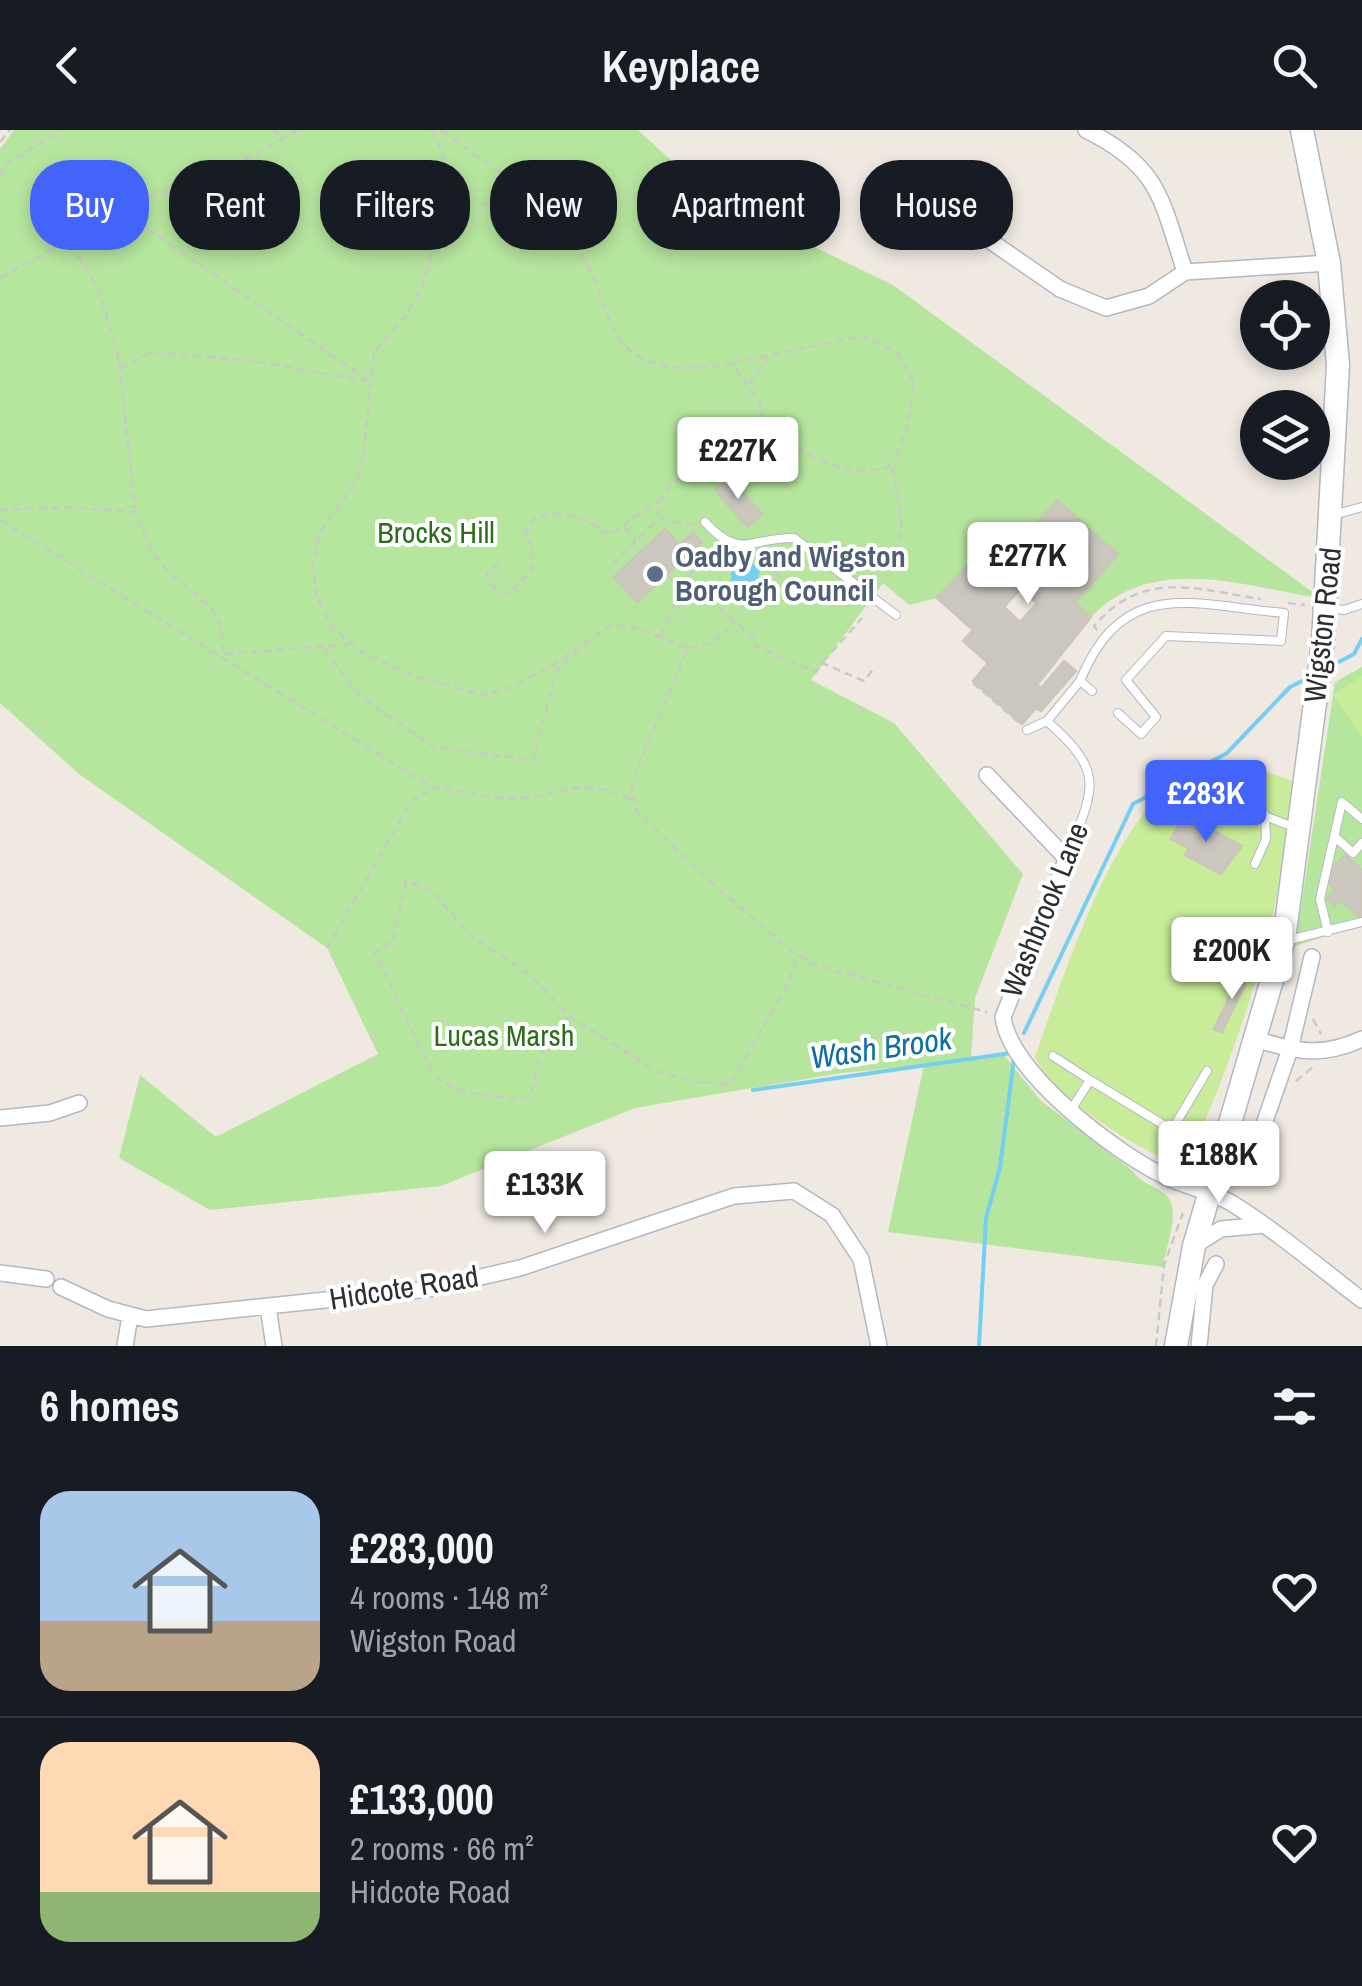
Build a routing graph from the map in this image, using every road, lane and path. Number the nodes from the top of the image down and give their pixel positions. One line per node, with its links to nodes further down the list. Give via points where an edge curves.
1 (10, 130): 10 (path)
2 (62, 130): 13 (path, via 5,164)
3 (273, 130): 9 (path)
4 (299, 130): 9 (path)
5 (432, 130): 11 (path)
6 (441, 130): 12 (path)
7 (1086, 130): 22 (street, via 1144,168 1159,192)
8 (1302, 130): 21 (main road, Wigston Road)
9 (284, 139): 14 (path, via 201,183)
10 (0, 142)
11 (444, 160)
12 (490, 166)
13 (0, 177)
14 (149, 197)
15 (149, 229): 27 (path)
16 (56, 250): 23 (path)
17 (74, 250): 26 (path, via 100,292)
18 (433, 250): 27 (path, via 406,315 374,352)
19 (576, 250): 25 (path, via 615,337 668,368)
20 (1004, 250): 22 (street, via 1060,289 1106,308 1149,296)
21 (1329, 263): 22 (street); 35 (main road, Wigston Road, via 1338,366)
22 (1185, 272)
23 (0, 278)
24 (769, 357): 25 (path); 28 (path); 30 (path, via 862,336 897,352 914,382 908,425)
25 (732, 364): 28 (path)
26 (120, 369): 27 (path, via 152,352 254,361); 34 (path)
27 (372, 383): 57 (path, via 357,480 320,532 313,562 316,594 332,627)
28 (748, 385): 29 (path)
29 (763, 423): 30 (path, via 846,470 873,473); 31 (path, via 734,452 682,475)
30 (892, 465): 47 (path, via 902,536 884,569)
31 (659, 500): 36 (path); 39 (path)
32 (1362, 508): 35 (lane)
33 (0, 510): 34 (path)
34 (135, 512): 61 (path, via 164,568 224,626)
35 (1334, 514): 51 (main road, Wigston Road)
36 (658, 519): 38 (path); 40 (path)
37 (0, 520): 61 (path)
38 (705, 522): 41 (lane)
39 (625, 528): 40 (path); 43 (path, via 610,535 590,521 550,511 532,520 525,534 534,559 524,583 498,592 487,574)
40 (638, 540): 44 (path)
41 (722, 540): 42 (lane); 49 (path, via 685,580)
42 (752, 547): 47 (lane, via 794,538); 48 (path)
43 (498, 564)
44 (612, 564)
45 (667, 574): 49 (path)
46 (722, 583): 49 (path, via 690,584)
47 (854, 584): 52 (lane)
48 (791, 590)
49 (682, 593): 54 (path, via 712,603); 56 (path)
50 (1362, 604): 51 (lane)
51 (1326, 608): 55 (path, via 1164,584 1114,603 1094,626); 76 (main road, Wigston Road)
52 (896, 615)
53 (862, 618): 62 (path)
54 (734, 624): 59 (path, via 710,644); 62 (path, via 774,656 816,672)
55 (1102, 634)
56 (661, 636): 58 (path, via 610,626); 59 (path)
57 (352, 644): 58 (path, via 412,675 482,694 508,688); 60 (path)
58 (583, 645): 60 (path, via 556,672 533,760 434,747 361,697)
59 (688, 648): 73 (path, via 630,783)
60 (324, 650): 61 (path)
61 (224, 654): 71 (path)
62 (822, 663): 63 (path, via 864,681)
63 (875, 667)
64 (1080, 681): 66 (lane); 67 (lane, via 1090,656 1128,614 1154,602 1284,613 1281,641 1166,636 1126,680 1156,718 1141,734); 68 (lane)
65 (973, 683): 69 (path)
66 (1092, 691)
67 (1118, 712)
68 (1046, 720): 69 (lane); 79 (lane, Washbrook Lane, via 1084,759 1092,785)
69 (1027, 730)
70 (986, 775): 79 (street)
71 (434, 788): 73 (path, via 503,798 602,786); 84 (path, via 412,800)
72 (1216, 796): 74 (lane)
73 (632, 800): 85 (path, via 717,888)
74 (1265, 816): 76 (lane); 80 (lane, via 1266,839)
75 (1362, 819): 77 (lane, via 1342,802)
76 (1300, 830): 83 (main road, Wigston Road)
77 (1334, 836): 78 (lane, via 1353,853); 82 (lane, via 1320,899)
78 (1362, 842)
79 (1064, 856): 89 (street, Washbrook Lane)
80 (1255, 864)
81 (1362, 922): 82 (lane)
82 (1328, 932): 83 (lane)
83 (1284, 940): 91 (main road, Wigston Road)
84 (327, 948)
85 (798, 954): 88 (path, via 788,984 730,1084 656,1071); 89 (path)
86 (1312, 957): 87 (street)
87 (1302, 997): 92 (street); 93 (path)
88 (569, 1016): 88 (path, via 536,1068 535,1089 527,1098 506,1099 434,1076 375,953 393,941 406,881 431,890 470,935 529,974)
89 (1003, 1017): 99 (street, Washbrook Lane, via 1012,1045)
90 (1362, 1038): 93 (street)
91 (1258, 1040): 92 (street); 102 (main road, Wigston Road)
92 (1290, 1049): 93 (street); 97 (street)
93 (1330, 1052): 97 (path)
94 (1053, 1056): 96 (lane)
95 (1208, 1070): 96 (lane, via 1172,1130)
96 (1090, 1080): 99 (lane)
97 (1272, 1101): 101 (street)
98 (79, 1103): 100 (street)
99 (1071, 1110): 102 (street, Washbrook Lane, via 1144,1165)
100 (0, 1118)
101 (1247, 1172)
102 (1208, 1195): 104 (street, Washbrook Lane); 105 (main road, Wigston Road)
103 (1182, 1213): 114 (path, via 1164,1265)
104 (1264, 1224): 105 (street, via 1221,1229); 108 (street, Washbrook Lane)
105 (1194, 1246): 115 (main road, Wigston Road)
106 (1216, 1264): 116 (street, via 1205,1285)
107 (0, 1273): 110 (street, Hidcote Road, via 54,1283)
108 (1362, 1300)
109 (268, 1307): 110 (street, Hidcote Road); 112 (street); 113 (street, Hidcote Road, via 447,1285 520,1268 734,1196 794,1191 832,1215 861,1259)
110 (130, 1316): 111 (street)
111 (124, 1346)
112 (274, 1346)
113 (878, 1346)
114 (1156, 1346)
115 (1176, 1346)
116 (1198, 1346)

